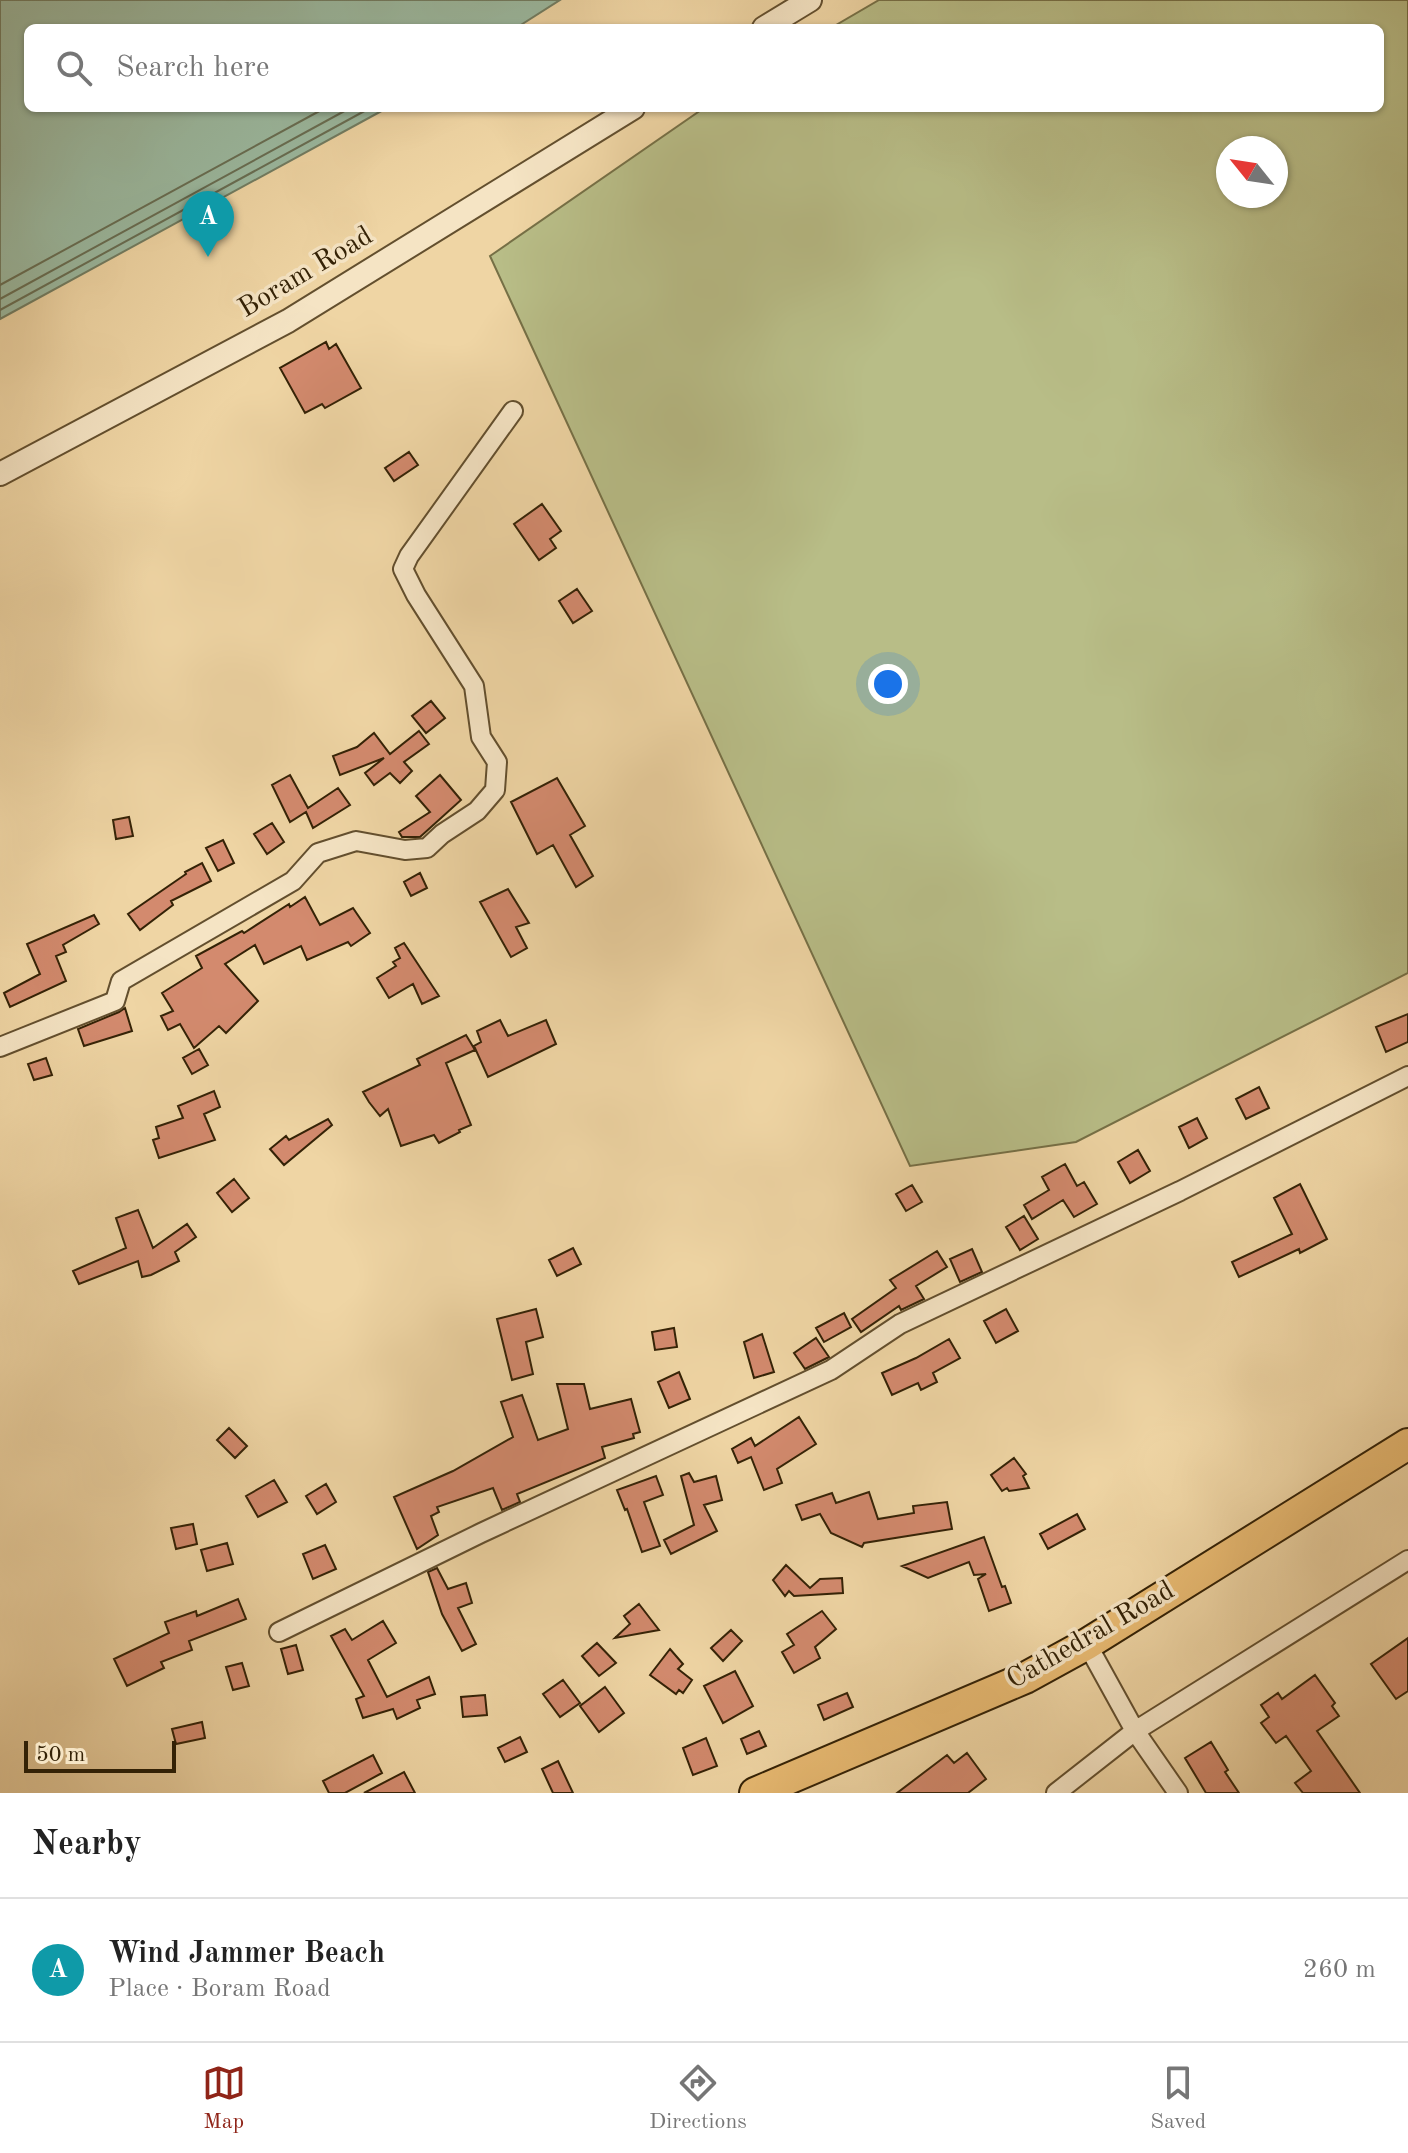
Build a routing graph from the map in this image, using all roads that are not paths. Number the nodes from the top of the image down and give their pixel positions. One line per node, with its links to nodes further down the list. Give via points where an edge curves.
1 (810, 0): 2 (street)
2 (771, 24)
3 (627, 112): 5 (street, Boram Road, via 288,321)
4 (513, 411): 6 (street, via 403,569 474,686 481,737 497,762 495,790 477,811 427,848 405,850 356,841 318,853 293,881 121,981 115,1001)
5 (0, 474)
6 (0, 1047)
7 (1408, 1076): 10 (street, via 900,1324 831,1370)
8 (1408, 1444): 11 (main road, Cathedral Road)
9 (1408, 1560): 12 (street)
10 (279, 1632)
11 (1087, 1644): 12 (street); 13 (main road, Cathedral Road, via 1025,1678)
12 (1135, 1731): 14 (street); 15 (street)
13 (755, 1793)
14 (1056, 1793)
15 (1178, 1793)

